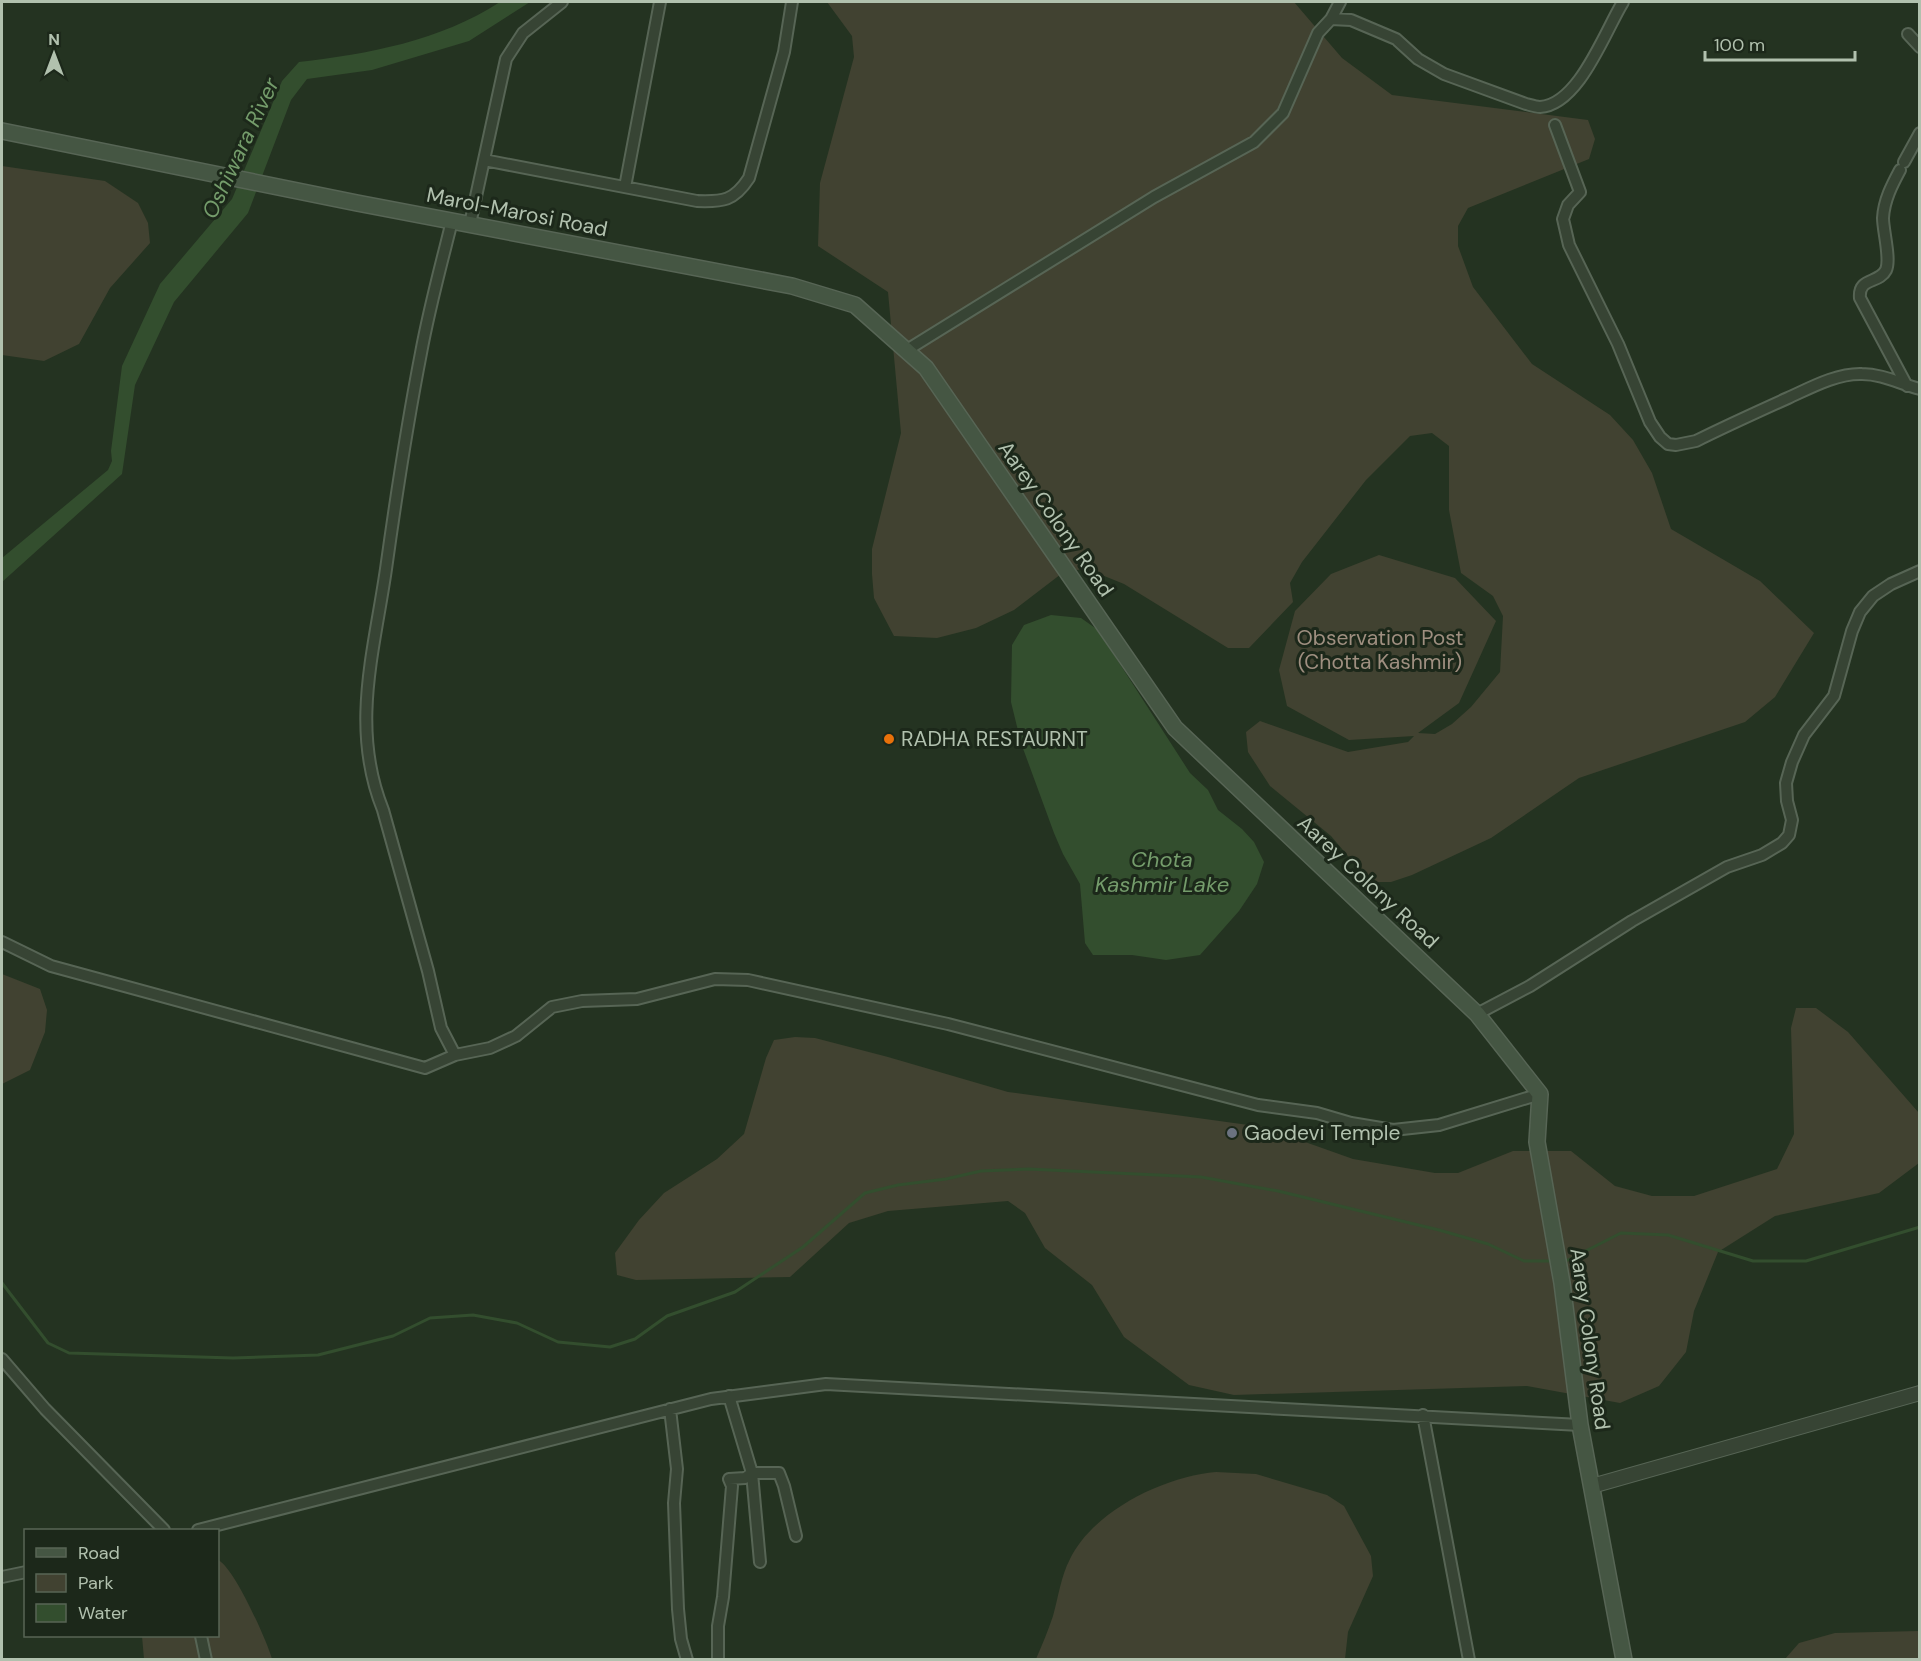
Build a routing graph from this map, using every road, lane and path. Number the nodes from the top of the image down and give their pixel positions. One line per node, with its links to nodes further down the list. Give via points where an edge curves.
1 (562, 2): 12 (street, via 523,33 506,59)
2 (660, 2): 13 (street)
3 (792, 2): 13 (street, via 769,110 749,178 741,191 716,202)
4 (1340, 2): 6 (street)
5 (1623, 2): 6 (street, via 1581,78 1561,99 1540,107 1444,74 1418,59 1396,39 1351,20)
6 (1331, 19): 17 (street, via 1318,33 1283,113 1254,142 1154,197)
7 (1908, 34): 8 (street)
8 (1920, 47)
9 (1555, 124): 18 (street, via 1580,192 1568,205 1563,219 1569,245 1618,344 1650,422 1668,444 1696,441 1838,378 1860,373 1881,375)
10 (2, 131): 14 (main road, Marol-Marosi Road)
11 (1920, 134): 18 (street, via 1888,194 1883,219 1886,270 1859,291)
12 (484, 160): 13 (street); 15 (street)
13 (625, 187)
14 (452, 221): 15 (main road, Marol-Marosi Road); 23 (street, via 421,351 399,475 371,657 366,742 375,790 426,962 441,1028)
15 (470, 224): 16 (main road, Marol-Marosi Road)
16 (792, 286): 17 (main road, Aarey Colony Road, via 855,304)
17 (907, 350): 22 (main road, Aarey Colony Road, via 926,368 1175,728)
18 (1907, 386): 19 (street)
19 (1920, 389)
20 (1920, 571): 22 (street, via 1873,596 1860,612 1834,696 1804,735 1792,762 1786,783 1792,820 1789,835 1782,843 1727,867)
21 (2, 942): 23 (street, via 51,966 425,1068)
22 (1477, 1014): 24 (main road, Aarey Colony Road)
23 (455, 1055): 24 (street, via 490,1048 516,1036 552,1007 582,1001 637,999 715,979 748,980 948,1024 1258,1105 1393,1130 1439,1125)
24 (1540, 1094): 30 (main road, Aarey Colony Road, via 1537,1142 1555,1237)
25 (2, 1359): 33 (street, via 45,1409)
26 (1920, 1393): 32 (street)
27 (729, 1396): 28 (street); 29 (street, via 826,1384); 31 (street)
28 (670, 1409): 34 (street); 41 (street, via 677,1469 674,1503 678,1609)
29 (1424, 1415): 30 (street); 43 (street)
30 (1581, 1425): 32 (main road, Aarey Colony Road)
31 (752, 1473): 35 (street, via 779,1473); 36 (street); 42 (street, via 745,1478 729,1479 732,1486)
32 (1592, 1486): 44 (main road, Aarey Colony Road)
33 (163, 1529)
34 (202, 1529)
35 (796, 1536)
36 (760, 1562)
37 (24, 1572): 38 (street)
38 (2, 1577)
39 (201, 1637): 40 (street)
40 (206, 1659)
41 (687, 1659)
42 (718, 1659)
43 (1469, 1659)
44 (1624, 1659)

